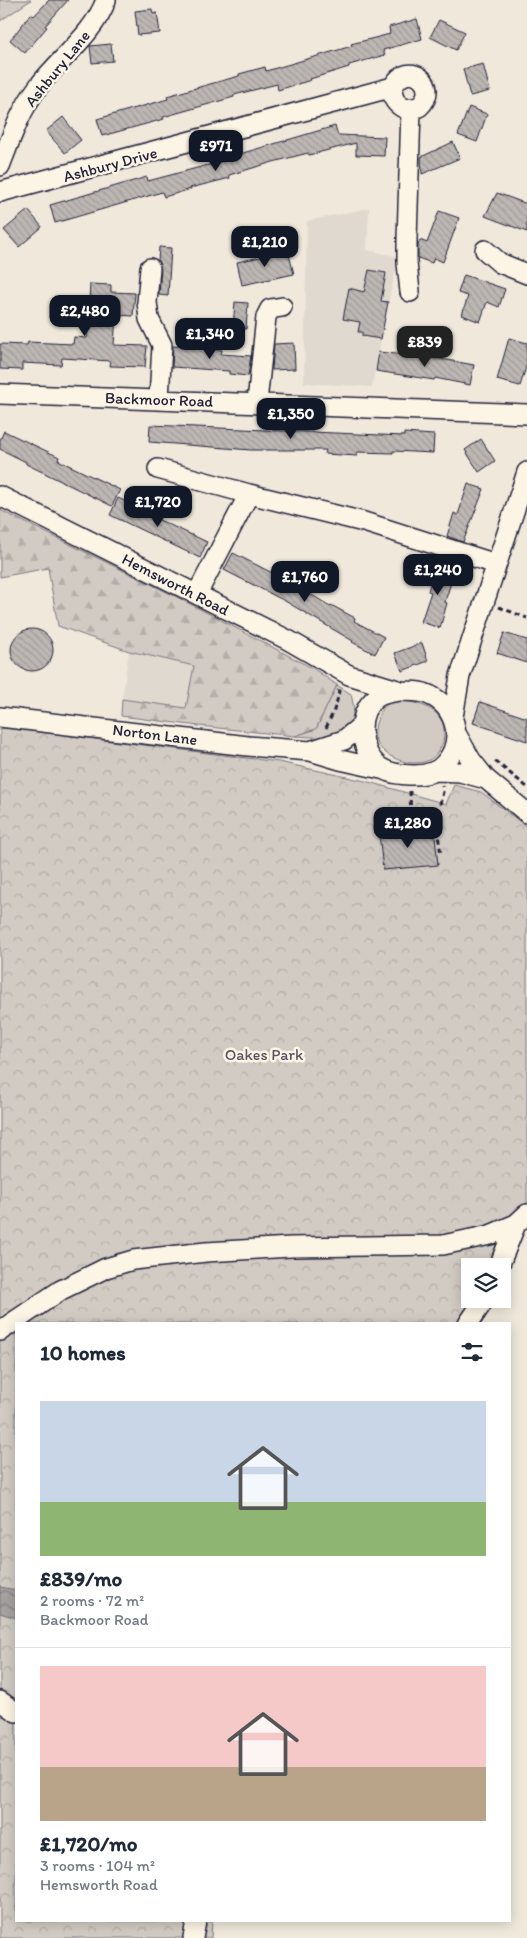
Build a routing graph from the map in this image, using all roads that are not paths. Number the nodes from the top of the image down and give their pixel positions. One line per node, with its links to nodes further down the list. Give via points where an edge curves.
1 (106, 0): 4 (street, Ashbury Lane, via 98,19 38,87 18,117)
2 (393, 87): 3 (street, via 396,102); 3 (street, Ashbury Drive, via 400,77 409,74 424,81 427,98 420,107); 5 (street, Ashbury Drive)
3 (411, 109): 9 (street, via 407,239)
4 (0, 166)
5 (0, 192)
6 (486, 250): 8 (street, via 500,263)
7 (150, 268): 12 (street, via 149,319 162,345)
8 (527, 274)
9 (410, 292)
10 (282, 307): 13 (street, via 270,309 266,317)
11 (0, 394): 12 (street, Backmoor Road)
12 (159, 400): 13 (street, Backmoor Road)
13 (257, 402): 14 (street, Backmoor Road)
14 (527, 414)
15 (158, 469): 17 (street)
16 (527, 472): 19 (street)
17 (249, 494): 19 (street, via 364,522); 20 (street)
18 (0, 496): 20 (street, Hemsworth Road)
19 (496, 564): 22 (street, via 493,605)
20 (197, 594): 21 (street, Hemsworth Road)
21 (344, 672): 23 (street, Hemsworth Road); 26 (street, via 360,690)
22 (460, 676): 24 (street, via 445,687); 27 (street)
23 (401, 691): 24 (street); 26 (street, via 376,698)
24 (424, 693): 27 (street, via 442,704)
25 (0, 717): 28 (street, Norton Lane)
26 (364, 719): 28 (street, Norton Lane, via 344,740); 29 (street, via 365,748)
27 (455, 726): 30 (street, via 454,751); 31 (street, via 471,760)
28 (310, 751): 29 (street, Norton Lane)
29 (382, 769): 30 (street, via 409,775)
30 (437, 771): 31 (street, via 460,772)
31 (486, 779): 32 (street)
32 (527, 814)
33 (522, 1219): 34 (street); 37 (street, via 490,1235 443,1245 292,1247 133,1260 106,1268 61,1290)
34 (503, 1258)
35 (479, 1308): 36 (street)
36 (469, 1322)
37 (0, 1332)
38 (196, 1922): 39 (street)
39 (193, 1938)

